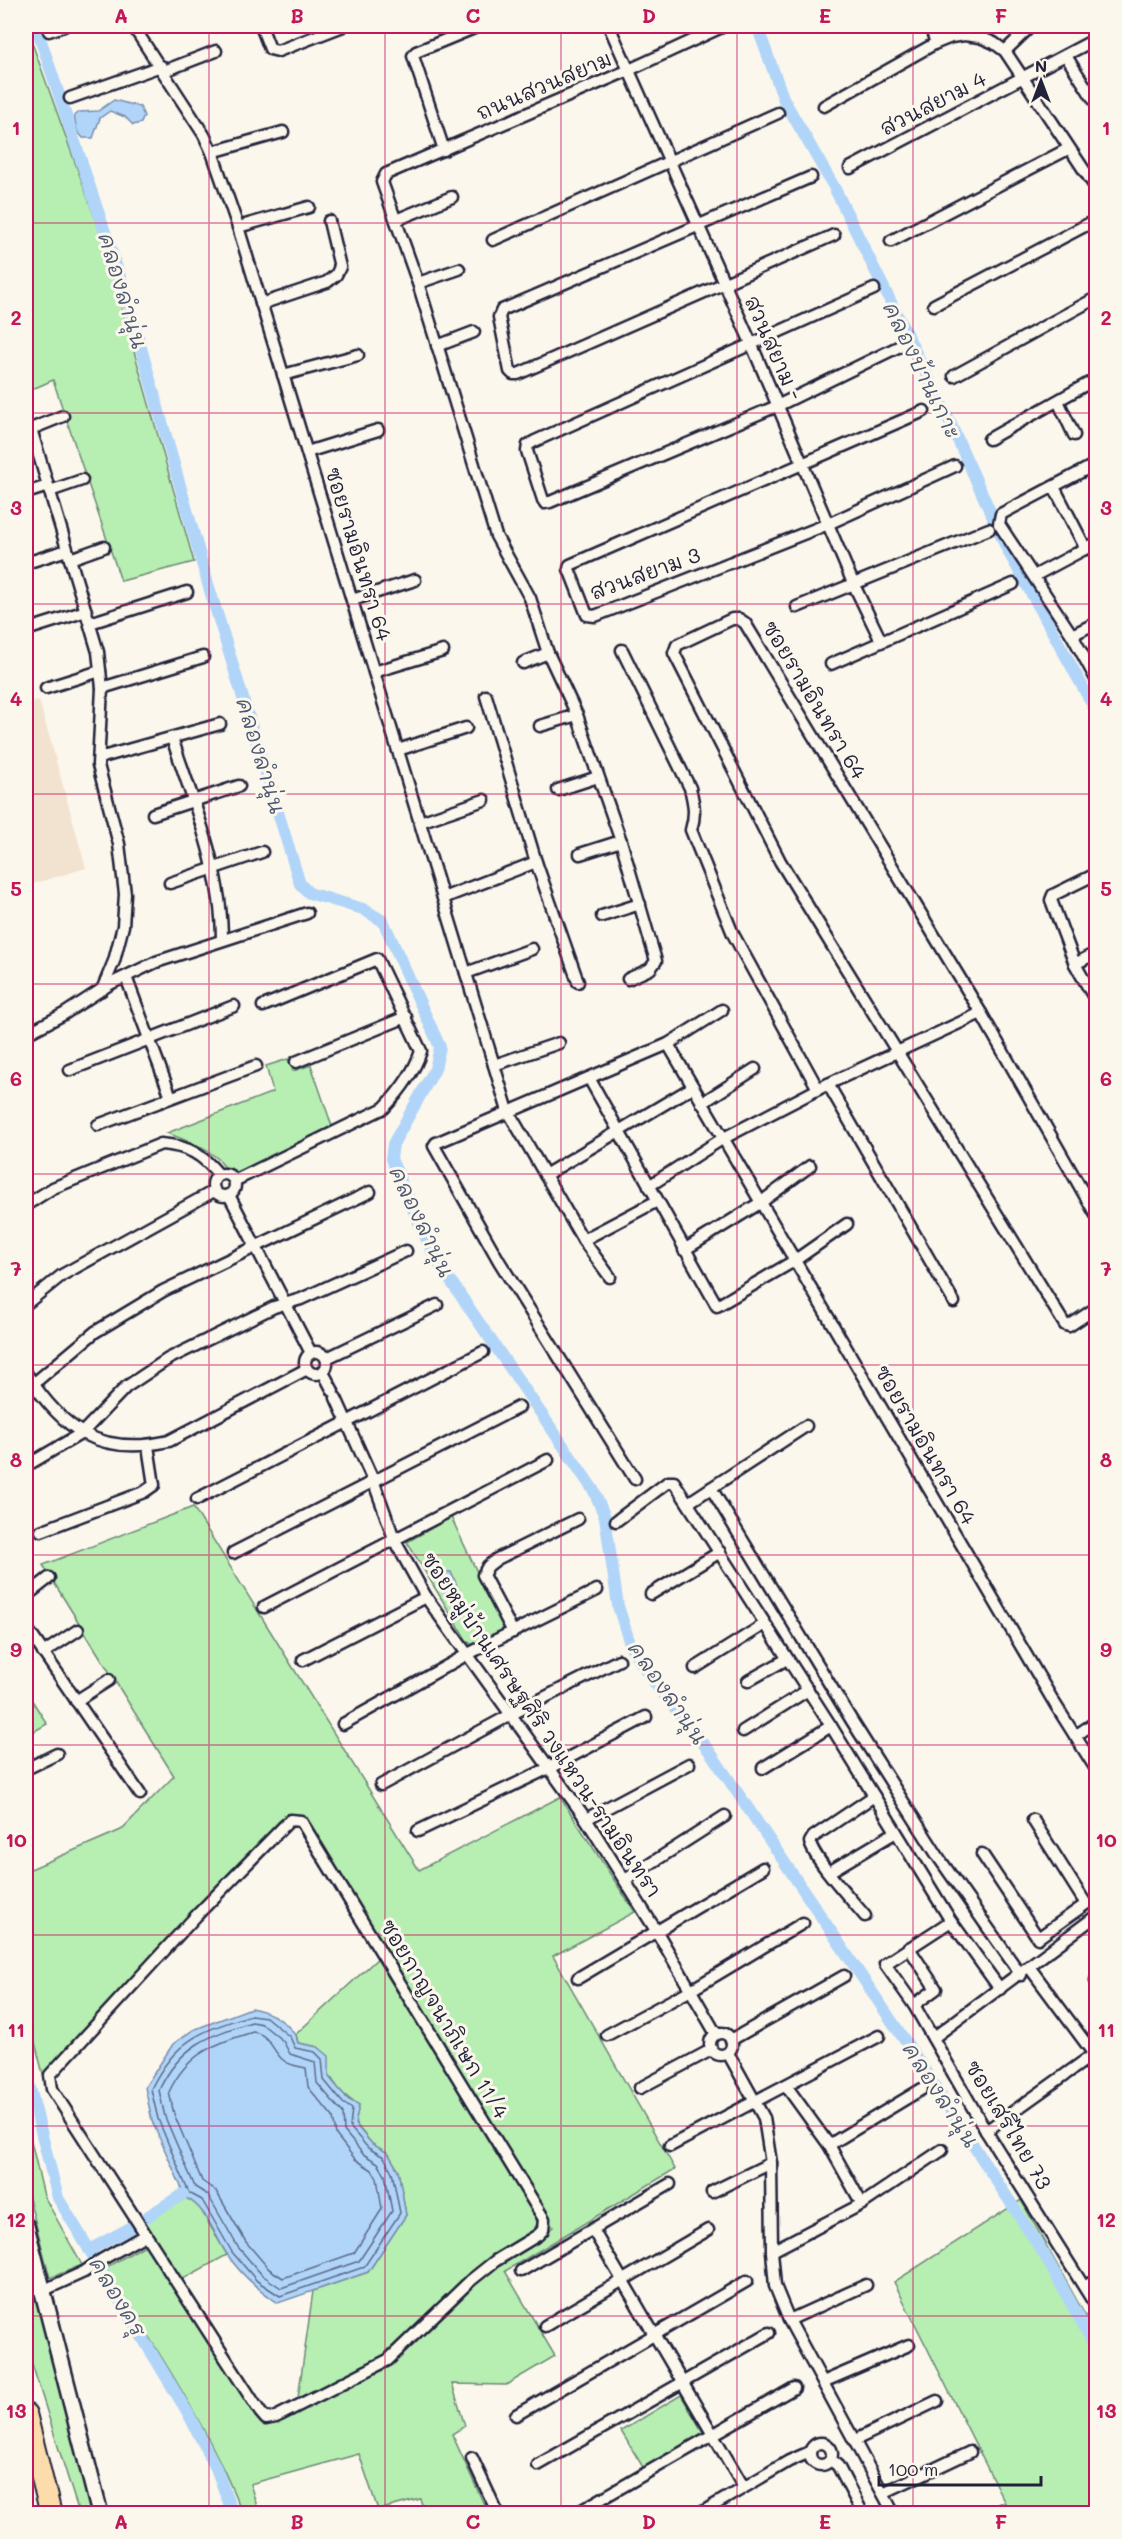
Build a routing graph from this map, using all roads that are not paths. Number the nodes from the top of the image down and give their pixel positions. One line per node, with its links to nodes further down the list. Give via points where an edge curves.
1 (64, 26): 10 (street)
2 (133, 26): 16 (street, ซอยรามอินทรา 64)
3 (261, 26): 9 (street, via 270,49 278,51)
4 (479, 26): 25 (street, via 416,52 413,57)
5 (609, 26): 17 (street, สวนสยาม -)
6 (724, 26): 17 (street, ถนนสวนสยาม)
7 (930, 26): 12 (street)
8 (1031, 26): 14 (street)
9 (342, 27)
10 (49, 31)
11 (1096, 39): 15 (street, สวนสยาม 4)
12 (936, 43): 14 (street, via 964,35 994,43); 21 (street)
13 (216, 51): 16 (street)
14 (1005, 51): 18 (street)
15 (1066, 56): 18 (street, สวนสยาม 4); 20 (street)
16 (163, 69): 19 (street); 26 (street, ซอยรามอินทรา 64)
17 (629, 70): 25 (street, ถนนสวนสยาม); 27 (street, สวนสยาม -)
18 (1023, 79): 24 (street); 28 (street, สวนสยาม 4)
19 (70, 98)
20 (1096, 103)
21 (824, 106)
22 (778, 113): 27 (street)
23 (283, 132): 26 (street)
24 (1068, 149): 30 (street); 40 (street)
25 (444, 150): 34 (street, ถนนสวนสยาม, via 383,177)
26 (212, 152): 37 (street, ซอยรามอินทรา 64)
27 (668, 163): 36 (street, สวนสยาม -); 39 (street)
28 (850, 168)
29 (811, 177): 36 (street)
30 (1096, 186)
31 (452, 197): 34 (street)
32 (309, 207): 37 (street)
33 (329, 220): 46 (street, via 340,267 336,275 327,282)
34 (396, 220): 42 (street)
35 (1096, 220): 47 (street)
36 (697, 226): 43 (street, สวนสยาม -); 43 (street, via 502,310 499,318 510,371 518,374)
37 (238, 227): 46 (street, ซอยรามอินทรา 64)
38 (834, 236): 43 (street)
39 (493, 240)
40 (891, 241)
41 (459, 269): 42 (street)
42 (418, 283): 50 (street)
43 (723, 285): 49 (street, สวนสยาม -)
44 (874, 289): 49 (street)
45 (1096, 298): 54 (street)
46 (261, 304): 53 (street, ซอยรามอินทรา 64)
47 (934, 305)
48 (474, 332): 50 (street)
49 (751, 343): 57 (street, สวนสยาม -); 57 (street, via 528,445 526,451 543,500 550,502)
50 (437, 346): 94 (street, via 496,536 530,598)
51 (900, 346): 57 (street)
52 (358, 355): 53 (street)
53 (283, 375): 64 (street, ซอยรามอินทรา 64)
54 (954, 376)
55 (1096, 379): 56 (street)
56 (1058, 401): 62 (street); 63 (street)
57 (777, 406): 66 (street, สวนสยาม -)
58 (924, 411): 66 (street, สวนสยาม 3)
59 (63, 416): 60 (street)
60 (28, 430): 70 (street)
61 (378, 430): 64 (street)
62 (1074, 435)
63 (989, 439)
64 (307, 452): 84 (street, ซอยรามอินทรา 64)
65 (1096, 464): 69 (street)
66 (804, 465): 72 (street, สวนสยาม -); 72 (street, สวนสยาม 3, via 570,565 587,615 595,616)
67 (955, 466): 72 (street, สวนสยาม 3)
68 (82, 480): 70 (street)
69 (1054, 487): 76 (street); 79 (street, via 1001,514 999,524)
70 (49, 488): 71 (street); 77 (street)
71 (26, 492)
72 (828, 524): 81 (street, สวนสยาม -)
73 (989, 529): 81 (street)
74 (1096, 543): 76 (street)
75 (104, 547): 77 (street)
76 (1086, 549): 79 (street)
77 (69, 555): 78 (street); 86 (street)
78 (26, 563)
79 (1034, 576): 90 (street)
80 (415, 580): 84 (street)
81 (853, 583): 85 (street); 91 (street, สวนสยาม -)
82 (1013, 584): 91 (street)
83 (187, 592): 87 (street)
84 (352, 600): 99 (street, ซอยรามอินทรา 64)
85 (797, 607)
86 (86, 611): 87 (street); 89 (street)
87 (90, 623): 98 (street)
88 (1096, 623): 90 (street)
89 (26, 630)
90 (1072, 635): 100 (street)
91 (881, 641): 97 (street)
92 (622, 650): 155 (street, via 690,789 695,807 691,830 733,934)
93 (442, 651): 99 (street)
94 (549, 653): 96 (street); 104 (street)
95 (203, 657): 102 (street)
96 (523, 663)
97 (831, 664)
98 (100, 671): 101 (street); 102 (street)
99 (374, 672): 109 (street, ซอยรามอินทรา 64)
100 (1096, 678)
101 (46, 688)
102 (102, 688): 110 (street)
103 (486, 696): 121 (street)
104 (577, 715): 106 (street); 111 (street)
105 (220, 724): 108 (street)
106 (540, 726)
107 (466, 728): 109 (street)
108 (172, 738): 110 (street); 115 (street)
109 (398, 750): 117 (street, ซอยรามอินทรา 64)
110 (99, 758): 137 (street, via 119,844 125,894 123,926)
111 (598, 777): 113 (street); 118 (street)
112 (239, 786): 115 (street)
113 (558, 790)
114 (484, 800): 117 (street)
115 (193, 801): 116 (street); 122 (street)
116 (153, 814)
117 (420, 822): 125 (street, ซอยรามอินทรา 64)
118 (621, 841): 120 (street); 126 (street)
119 (262, 852): 122 (street)
120 (580, 854)
121 (536, 862): 125 (street); 136 (street)
122 (214, 867): 124 (street); 129 (street, via 222,911)
123 (1096, 874): 132 (street, via 1051,900)
124 (170, 883)
125 (443, 898): 133 (street, ซอยรามอินทรา 64)
126 (640, 904): 128 (street); 135 (street, via 656,961 650,969)
127 (307, 913): 129 (street)
128 (602, 916)
129 (222, 940): 134 (street, via 156,962)
130 (532, 949): 133 (street)
131 (1096, 953): 132 (street)
132 (1075, 964): 138 (street)
133 (466, 973): 150 (street, ซอยรามอินทรา 64)
134 (126, 977): 137 (street); 145 (street)
135 (628, 979)
136 (578, 982)
137 (102, 990): 144 (street)
138 (1096, 1000)
139 (234, 1005): 145 (street)
140 (263, 1006): 143 (street, via 377,959)
141 (722, 1010): 147 (street)
142 (981, 1013): 148 (street); 148 (street, ซอยรามอินทรา 64, via 745,623 732,619 677,645 674,653 780,861); 174 (street, ซอยรามอินทรา 64)
143 (405, 1017): 149 (street); 166 (street, via 421,1051 396,1096 384,1108)
144 (26, 1034)
145 (149, 1039): 153 (street); 157 (street)
146 (559, 1043): 150 (street)
147 (668, 1044): 154 (street); 156 (street, ซอยรามอินทรา 64)
148 (896, 1051): 155 (street); 186 (street, ซอยรามอินทรา 64, via 1067,1326)
149 (296, 1062)
150 (494, 1065): 159 (street, ซอยรามอินทรา 64)
151 (256, 1066): 157 (street)
152 (755, 1069): 158 (street)
153 (70, 1070)
154 (589, 1078): 159 (street); 161 (street)
155 (823, 1086): 162 (street); 182 (street)
156 (693, 1087): 158 (street, ซอยรามอินทรา 64); 161 (street)
157 (171, 1097): 160 (street)
158 (702, 1103): 162 (street, ซอยรามอินทรา 64)
159 (508, 1111): 164 (street, ซอยรามอินทรา 64); 201 (street, via 436,1143 435,1150)
160 (98, 1125)
161 (618, 1130): 164 (street); 167 (street)
162 (722, 1138): 167 (street); 172 (street, ซอยรามอินทรา 64)
163 (810, 1166): 172 (street)
164 (545, 1175): 176 (street, ซอยรามอินทรา 64)
165 (219, 1176): 166 (street, via 226,1174); 168 (street, via 213,1180); 173 (street, via 193,1150 161,1144 53,1188)
166 (234, 1181): 170 (street, via 234,1191)
167 (649, 1186): 171 (street)
168 (214, 1191): 170 (street, via 222,1197); 183 (street, via 62,1275)
169 (370, 1192): 177 (street)
170 (229, 1195): 177 (street)
171 (657, 1201): 176 (street); 178 (street)
172 (760, 1203): 178 (street); 180 (street, ซอยรามอินทรา 64)
173 (26, 1205)
174 (1096, 1215)
175 (847, 1224): 180 (street)
176 (582, 1240): 181 (street, ซอยรามอินทรา 64)
177 (256, 1247): 184 (street); 193 (street, via 163,1291 105,1326)
178 (684, 1250): 180 (street, via 717,1306)
179 (405, 1251): 184 (street)
180 (794, 1261): 238 (street, ซอยรามอินทรา 64)
181 (610, 1277)
182 (954, 1302)
183 (26, 1304)
184 (285, 1304): 187 (street); 197 (street, via 168,1359 126,1387)
185 (437, 1305): 189 (street)
186 (1096, 1308)
187 (311, 1353): 189 (street, via 322,1353); 190 (street, via 305,1362)
188 (483, 1353): 195 (street)
189 (327, 1358): 192 (street)
190 (307, 1369): 192 (street, via 316,1374); 198 (street, via 168,1441)
191 (26, 1372): 193 (street)
192 (323, 1372): 195 (street, ซอยหมู่บ้านเศรษฐศิริ วงแหวน-รามอินทรา)
193 (30, 1388): 197 (street)
194 (519, 1407): 202 (street)
195 (345, 1423): 202 (street, ซอยหมู่บ้านเศรษฐศิริ วงแหวน-รามอินทรา); 204 (street)
196 (806, 1426): 203 (street)
197 (82, 1433): 198 (street, via 124,1447); 200 (street)
198 (148, 1446): 208 (street, via 154,1485)
199 (548, 1460): 209 (street)
200 (26, 1466)
201 (635, 1479)
202 (373, 1480): 209 (street, ซอยหมู่บ้านเศรษฐศิริ วงแหวน-รามอินทรา); 211 (street)
203 (711, 1488): 205 (street); 265 (street, via 939,1858)
204 (197, 1500)
205 (688, 1503): 207 (street, via 671,1481); 210 (street)
206 (578, 1519): 221 (street, via 488,1566 483,1575)
207 (616, 1521)
208 (41, 1531)
209 (395, 1541): 216 (street, ซอยหมู่บ้านเศรษฐศิริ วงแหวน-รามอินทรา); 217 (street)
210 (720, 1552): 214 (street); 218 (street)
211 (233, 1553)
212 (49, 1578): 215 (street)
213 (597, 1590): 221 (street)
214 (651, 1594)
215 (26, 1596)
216 (426, 1597): 223 (street, ซอยหมู่บ้านเศรษฐศิริ วงแหวน-รามอินทรา); 225 (street)
217 (264, 1607)
218 (765, 1624): 224 (street); 227 (street)
219 (26, 1627): 222 (street)
220 (78, 1630): 222 (street)
221 (513, 1632): 223 (street)
222 (43, 1653): 231 (street)
223 (468, 1654): 232 (street, ซอยหมู่บ้านเศรษฐศิริ วงแหวน-รามอินทรา); 235 (street)
224 (787, 1659): 229 (street); 230 (street)
225 (303, 1660)
226 (619, 1660): 232 (street)
227 (695, 1668)
228 (109, 1680): 231 (street)
229 (748, 1681)
230 (808, 1690): 236 (street); 237 (street)
231 (76, 1701): 246 (street)
232 (512, 1714): 241 (street, ซอยหมู่บ้านเศรษฐศิริ วงแหวน-รามอินทรา); 245 (street)
233 (646, 1717): 241 (street)
234 (1096, 1722): 238 (street)
235 (343, 1724)
236 (831, 1726): 242 (street); 247 (street)
237 (743, 1731)
238 (1076, 1736): 244 (street, ซอยรามอินทรา 64)
239 (57, 1754): 243 (street)
240 (689, 1764): 249 (street)
241 (551, 1767): 249 (street, ซอยหมู่บ้านเศรษฐศิริ วงแหวน-รามอินทรา); 251 (street)
242 (763, 1768)
243 (26, 1769)
244 (1096, 1769)
245 (381, 1785)
246 (140, 1794)
247 (874, 1796): 252 (street); 255 (street, via 810,1842)
248 (726, 1816): 256 (street)
249 (586, 1819): 256 (street, ซอยหมู่บ้านเศรษฐศิริ วงแหวน-รามอินทรา)
250 (1033, 1820): 262 (street, via 1086,1904)
251 (418, 1831)
252 (896, 1832): 255 (street); 259 (street)
253 (982, 1854): 262 (street)
254 (763, 1868): 261 (street)
255 (829, 1872): 257 (street)
256 (626, 1880): 261 (street, ซอยหมู่บ้านเศรษฐศิริ วงแหวน-รามอินทรา)
257 (866, 1916)
258 (1096, 1916): 264 (street)
259 (951, 1921): 263 (street); 268 (street)
260 (803, 1923): 269 (street)
261 (657, 1932): 267 (street); 269 (street, ซอยหมู่บ้านเศรษฐศิริ วงแหวน-รามอินทรา)
262 (1038, 1938): 264 (street)
263 (909, 1948): 270 (street, via 936,1989); 270 (street, ซอยเสรีไทย 73, via 885,1964)
264 (1051, 1952): 265 (street)
265 (1025, 1971): 268 (street); 278 (street)
266 (844, 1976): 275 (street)
267 (578, 1978)
268 (1000, 1989): 274 (street)
269 (691, 1990): 271 (street, ซอยหมู่บ้านเศรษฐศิริ วงแหวน-รามอินทรา); 272 (street)
270 (914, 2005): 274 (street, ซอยเสรีไทย 73)
271 (716, 2034): 275 (street, via 727,2034); 276 (street, via 711,2039)
272 (607, 2035)
273 (879, 2036): 279 (street)
274 (933, 2038): 283 (street, ซอยเสรีไทย 73)
275 (731, 2040): 277 (street)
276 (711, 2050): 277 (street, via 721,2055); 280 (street)
277 (728, 2053): 282 (street)
278 (1095, 2056): 283 (street)
279 (787, 2087): 282 (street); 284 (street)
280 (640, 2088)
281 (922, 2089): 284 (street)
282 (754, 2102): 285 (street); 287 (street, via 764,2118)
283 (986, 2131): 301 (street, ซอยเสรีไทย 73)
284 (829, 2145): 290 (street)
285 (670, 2146)
286 (942, 2150): 290 (street)
287 (771, 2163): 289 (street); 295 (street)
288 (669, 2184): 293 (street)
289 (712, 2192)
290 (862, 2204): 295 (street)
291 (26, 2226): 302 (main road)
292 (708, 2229): 298 (street)
293 (593, 2230): 296 (street); 298 (street)
294 (145, 2235): 294 (street, ซอยกาญจนาภิเษก 11/4, via 266,2419 388,2360 470,2281 543,2230 544,2219 301,1821 285,1823 50,2075 52,2089); 302 (street, via 84,2272)
295 (772, 2251): 304 (street, via 775,2286)
296 (521, 2271)
297 (1096, 2279): 301 (street)
298 (622, 2280): 305 (street); 307 (street)
299 (747, 2281): 307 (street)
300 (866, 2285): 304 (street)
301 (1085, 2287): 303 (street, ซอยเสรีไทย 73)
302 (42, 2291): 325 (main road)
303 (1096, 2306)
304 (789, 2320): 309 (street)
305 (546, 2326)
306 (769, 2333): 310 (street)
307 (654, 2334): 310 (street); 314 (street)
308 (909, 2345): 309 (street)
309 (823, 2382): 316 (street)
310 (682, 2383): 315 (street); 321 (street)
311 (794, 2388): 315 (street)
312 (937, 2401): 316 (street)
313 (26, 2414): 324 (highway)
314 (516, 2415)
315 (712, 2435): 322 (street); 327 (street)
316 (855, 2440): 323 (street)
317 (810, 2452): 320 (street, via 817,2464); 320 (street, via 816,2444 827,2444 832,2449); 322 (street)
318 (970, 2452): 323 (street)
319 (472, 2458): 326 (street)
320 (831, 2460): 329 (street)
321 (538, 2465)
322 (743, 2486): 328 (street)
323 (883, 2493): 330 (street)
324 (51, 2508)
325 (100, 2514)
326 (498, 2514)
327 (575, 2514)
328 (699, 2514)
329 (863, 2514)
330 (894, 2514)

